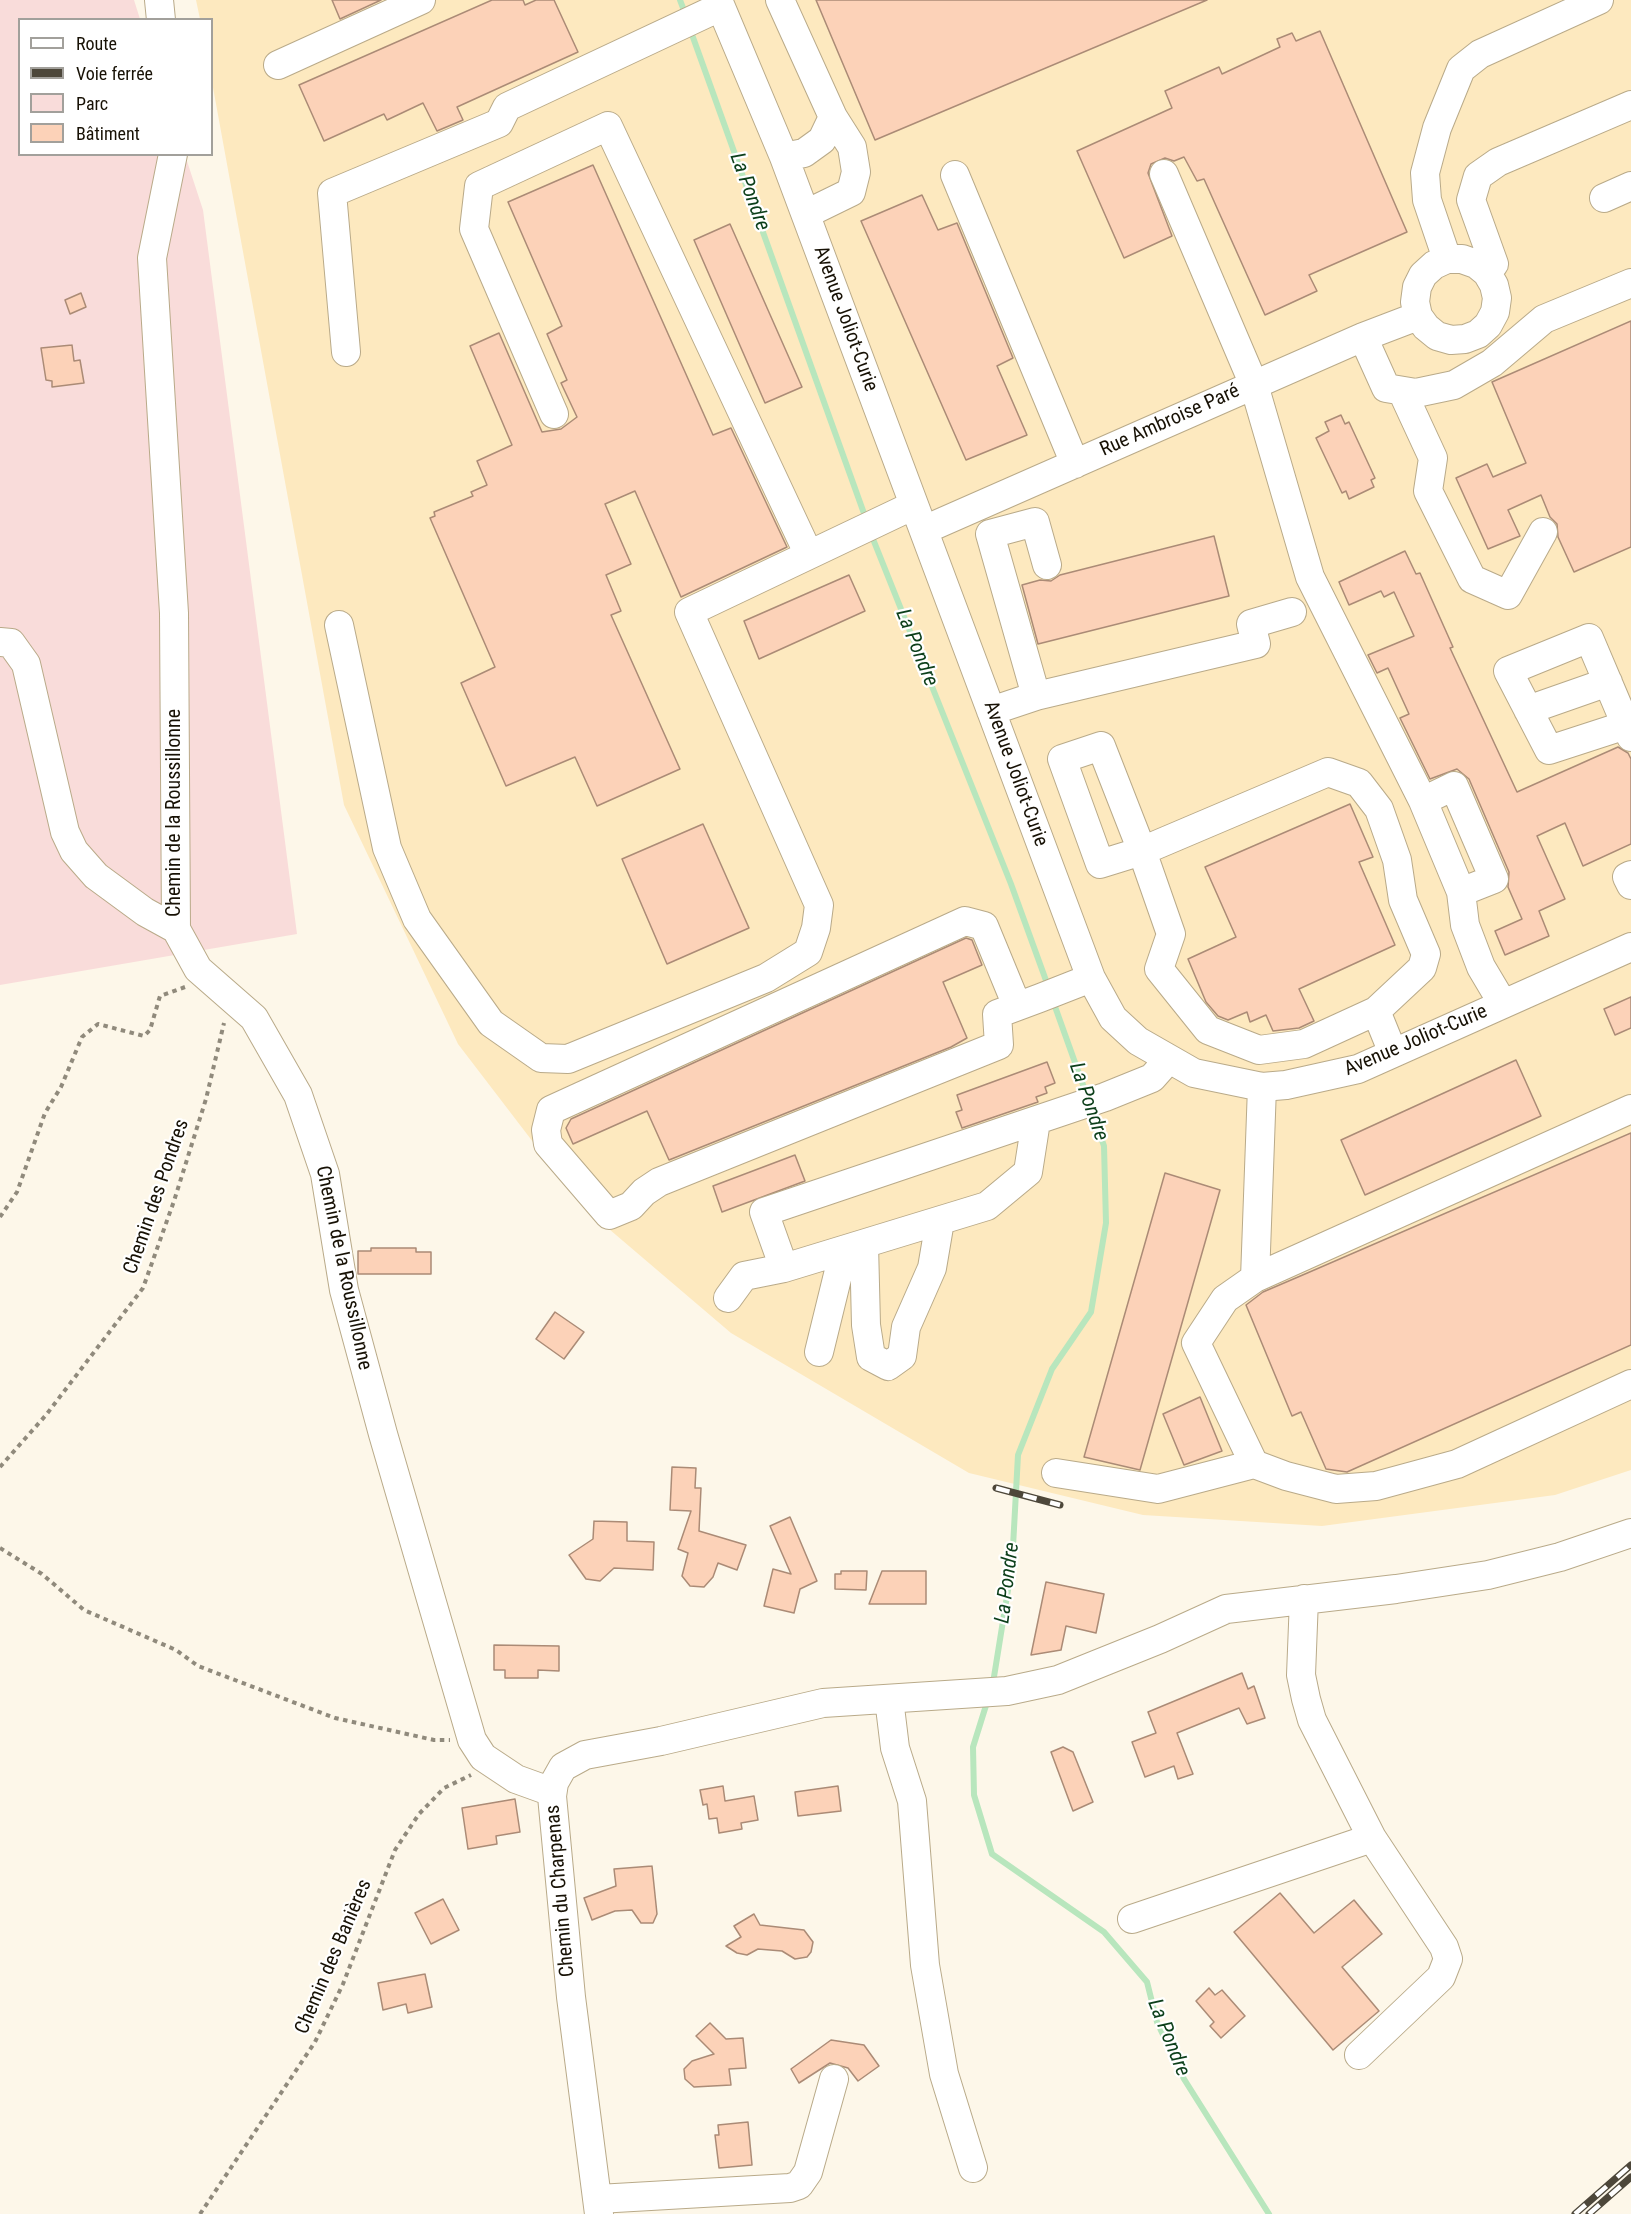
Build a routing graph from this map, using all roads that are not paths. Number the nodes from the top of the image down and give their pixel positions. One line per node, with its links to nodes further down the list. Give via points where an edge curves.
1 (159, 0): 6 (street)
2 (421, 0): 7 (street)
3 (780, 0): 9 (street)
4 (1599, 0): 17 (street, via 1480,54 1461,69 1437,128 1425,173 1427,200)
5 (714, 7): 11 (street, Avenue Joliot-Curie); 22 (street, via 507,107 499,123 332,193)
6 (161, 18)
7 (278, 65)
8 (1631, 105): 18 (street, via 1498,162 1478,176 1471,200 1494,264)
9 (833, 117): 11 (street, via 822,140 804,153); 16 (street, via 852,147 856,172 851,192)
10 (173, 156): 41 (street, Chemin de la Roussillonne, via 152,258 174,613)
11 (784, 157): 16 (street, Avenue Joliot-Curie)
12 (1164, 174): 23 (street)
13 (955, 175): 26 (street)
14 (1631, 186): 15 (street)
15 (1604, 198)
16 (806, 214): 27 (street, Avenue Joliot-Curie)
17 (1447, 259): 18 (street, via 1469,261); 20 (street, via 1423,275 1417,287 1415,302)
18 (1487, 273): 20 (street, via 1497,298 1495,312 1478,334 1465,339 1444,338 1426,327)
19 (1631, 283): 24 (street, via 1544,319 1492,363 1454,385 1416,393)
20 (1419, 316): 21 (street, Rue Ambroise Paré)
21 (1363, 337): 23 (street, Rue Ambroise Paré); 24 (street, via 1386,388)
22 (346, 352)
23 (1254, 385): 26 (street, Rue Ambroise Paré); 45 (street, via 1310,577 1424,801 1461,892 1465,925 1481,967)
24 (1402, 391): 28 (street, via 1433,458 1428,491 1472,579 1508,595)
25 (554, 414): 29 (street, via 474,229 479,186 608,126)
26 (1075, 464): 27 (street, Rue Ambroise Paré)
27 (919, 518): 29 (street, Rue Ambroise Paré, via 888,518); 37 (street, Avenue Joliot-Curie)
28 (1543, 532)
29 (809, 555): 32 (street, Rue Ambroise Paré, via 689,612 819,905 808,952 766,978 567,1059 541,1058 491,1023 417,919 387,848)
30 (1047, 565): 35 (street, via 1035,522 990,534)
31 (1292, 612): 35 (street, via 1251,624 1256,644)
32 (339, 625)
33 (0, 642): 41 (street, via 11,643 26,664 62,821 74,851 96,876 144,912)
34 (1608, 682): 36 (street); 36 (street, via 1589,638 1508,672); 38 (street)
35 (1036, 696): 37 (street)
36 (1528, 710): 38 (street, via 1550,750)
37 (991, 711): 43 (street, Avenue Joliot-Curie)
38 (1628, 731)
39 (1631, 875): 40 (street, via 1627,877)
40 (1631, 885)
41 (176, 929): 64 (street, Chemin de la Roussillonne, via 198,969 254,1018 298,1095 325,1174 344,1290 472,1740 483,1757 516,1779)
42 (1631, 947): 45 (street, Avenue Joliot-Curie)
43 (1080, 982): 44 (street); 48 (street, Avenue Joliot-Curie, via 1138,1041)
44 (1029, 1002): 44 (street, via 997,1014 999,1045 659,1182 631,1206 609,1215 548,1144 546,1130 551,1110 965,921 984,926)
45 (1503, 1004): 47 (street, Avenue Joliot-Curie)
46 (1376, 1011): 46 (street, via 1304,1044 1259,1050 1208,1030 1159,969 1171,934 1142,851 1328,772 1359,783 1379,809 1397,860 1403,900 1426,954 1422,969); 47 (street)
47 (1393, 1053): 49 (street, Avenue Joliot-Curie, via 1358,1069)
48 (1168, 1060): 49 (street, Avenue Joliot-Curie, via 1194,1073); 51 (street, via 1152,1078)
49 (1262, 1087): 55 (street)
50 (1631, 1109): 55 (street)
51 (1036, 1121): 52 (street, via 1028,1172 987,1206); 54 (street, via 764,1212)
52 (940, 1221): 53 (street); 53 (street, via 932,1268 906,1327 902,1356 888,1366 871,1357)
53 (854, 1247): 54 (street); 57 (street)
54 (784, 1268): 56 (street, via 744,1276)
55 (1255, 1278): 59 (street, via 1225,1299 1196,1343)
56 (728, 1298)
57 (819, 1352)
58 (1631, 1384): 59 (street, via 1457,1464 1376,1486 1336,1489)
59 (1254, 1464): 60 (street, via 1158,1489)
60 (1056, 1473)
61 (1631, 1533): 62 (street, Chemin du Charpenas, via 1560,1557 1488,1575)
62 (1304, 1599): 63 (street, Chemin du Charpenas, via 1226,1609 1058,1680 1007,1691); 65 (street, via 1301,1675 1306,1699 1312,1720)
63 (889, 1699): 64 (street, Chemin du Charpenas, via 823,1703 661,1742 585,1755 563,1767); 69 (street, via 895,1748 912,1802 925,1965 942,2063)
64 (552, 1792): 70 (street, Chemin du Charpenas, via 571,1998)
65 (1372, 1838): 66 (street); 67 (street, via 1448,1959 1442,1977)
66 (1132, 1919)
67 (1359, 2055)
68 (834, 2079): 70 (street, via 808,2172 799,2185)
69 (973, 2168)
70 (598, 2206)

